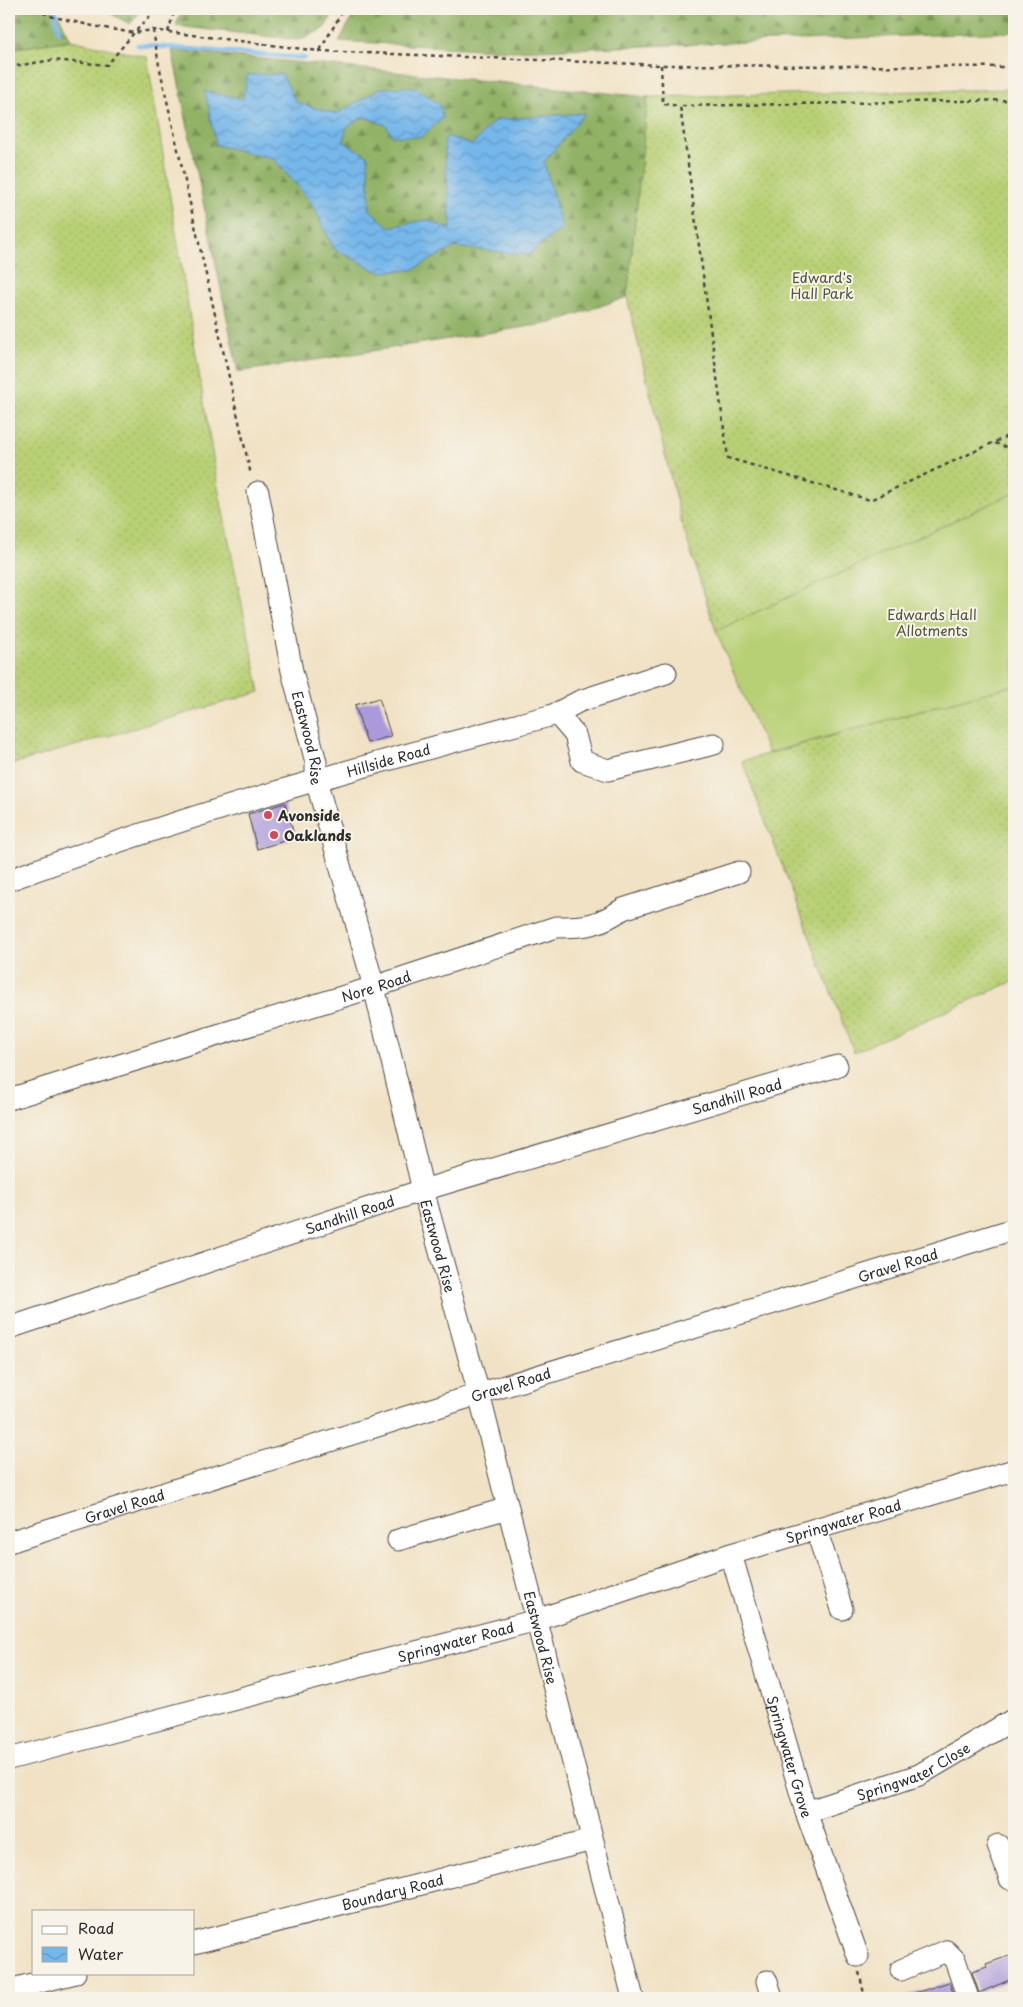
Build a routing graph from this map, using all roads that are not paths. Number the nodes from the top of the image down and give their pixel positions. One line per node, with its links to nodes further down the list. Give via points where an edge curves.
1 (258, 492): 5 (street, Eastwood Rise, via 292,671 316,762)
2 (666, 672): 3 (street, Hillside Road, via 580,701)
3 (555, 714): 4 (street, via 575,735 582,762 608,770); 5 (street, Hillside Road)
4 (714, 744)
5 (316, 780): 7 (street, Hillside Road, via 98,847); 8 (street, Eastwood Rise)
6 (740, 872): 8 (street, Nore Road, via 623,909 607,920 586,927 556,927)
7 (9, 880)
8 (374, 987): 10 (street, Nore Road); 11 (street, Eastwood Rise)
9 (837, 1066): 11 (street, Sandhill Road)
10 (9, 1099)
11 (423, 1190): 13 (street, Sandhill Road); 14 (street, Eastwood Rise)
12 (1014, 1229): 14 (street, Gravel Road)
13 (9, 1328)
14 (479, 1394): 16 (street, Eastwood Rise); 19 (street, Gravel Road)
15 (1014, 1470): 17 (street, Springwater Road)
16 (508, 1508): 18 (street); 22 (street, Eastwood Rise)
17 (816, 1530): 20 (street, Springwater Road); 21 (street)
18 (398, 1540)
19 (9, 1542)
20 (731, 1554): 22 (street, Springwater Road); 25 (street, Springwater Grove)
21 (842, 1609)
22 (537, 1620): 24 (street, Springwater Road); 26 (street, Eastwood Rise)
23 (1014, 1719): 25 (street, Springwater Close, via 919,1775)
24 (9, 1759)
25 (806, 1812): 30 (street, Springwater Grove)
26 (592, 1840): 29 (street, Boundary Road); 34 (street, Eastwood Rise)
27 (998, 1845): 28 (street, via 1010,1879)
28 (1014, 1877)
29 (195, 1943)
30 (858, 1956)
31 (901, 1970): 35 (street, via 946,1951 955,1960)
32 (71, 1974): 33 (street)
33 (9, 1990)
34 (633, 1998)
35 (968, 1998)

